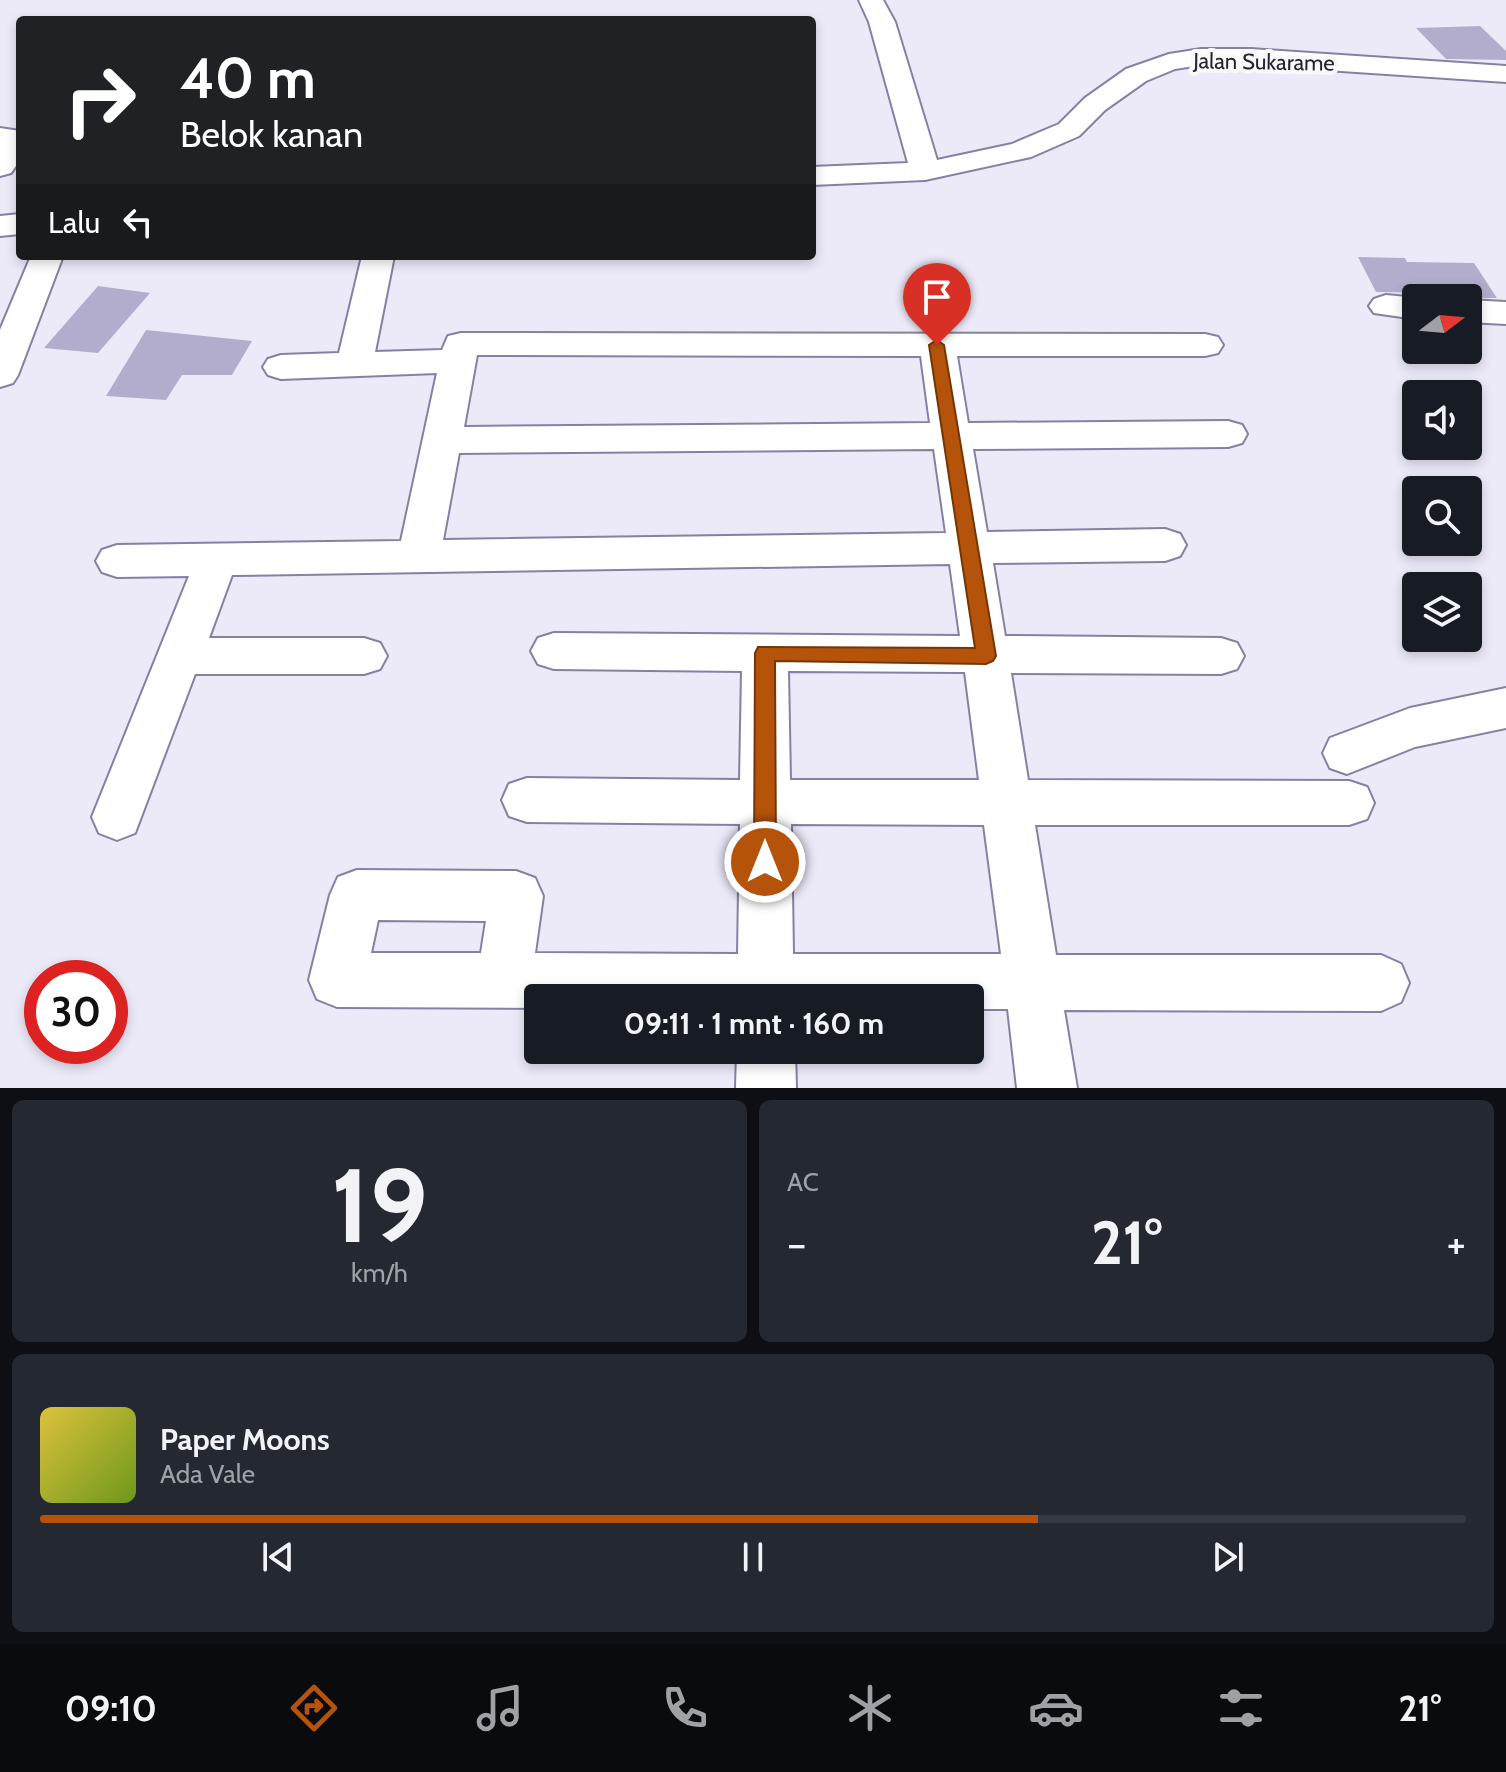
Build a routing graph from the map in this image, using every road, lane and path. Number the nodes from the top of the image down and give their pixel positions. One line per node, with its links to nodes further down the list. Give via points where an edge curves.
1 (871, 0): 5 (street)
2 (1506, 74): 5 (street, Jalan Sukarame, via 1251,57 1169,62 1136,75 1069,130 1021,151)
3 (16, 144): 4 (street)
4 (0, 167)
5 (925, 171): 6 (street, Jalan Sukarame)
6 (816, 176)
7 (45, 260): 16 (street)
8 (377, 260): 14 (street)
9 (1482, 312): 10 (street)
10 (1506, 313)
11 (937, 345): 12 (street); 13 (street, via 461,344); 18 (street)
12 (1205, 345)
13 (458, 361): 14 (street); 19 (street)
14 (354, 365): 15 (street)
15 (281, 367)
16 (0, 375)
17 (1228, 434): 18 (street)
18 (951, 436): 19 (street); 21 (street)
19 (443, 440): 22 (street)
20 (1165, 545): 21 (street)
21 (969, 548): 22 (street); 29 (street)
22 (419, 556): 23 (street)
23 (217, 559): 24 (street); 27 (street)
24 (117, 561)
25 (554, 651): 26 (street)
26 (765, 653): 29 (street); 34 (street)
27 (179, 656): 28 (street); 37 (street)
28 (364, 656)
29 (986, 656): 30 (street); 35 (street)
30 (1221, 656)
31 (1506, 708): 32 (street, via 1410,728)
32 (1347, 753)
33 (527, 800): 34 (street)
34 (765, 802): 35 (street); 42 (street)
35 (1007, 802): 36 (street); 39 (street)
36 (1349, 803)
37 (117, 817)
38 (504, 981): 41 (street)
39 (1032, 982): 40 (street); 43 (street); 46 (street)
40 (1381, 983)
41 (591, 984)
42 (766, 984)
43 (966, 984)
44 (766, 1064): 45 (street)
45 (766, 1088)
46 (1047, 1088)

